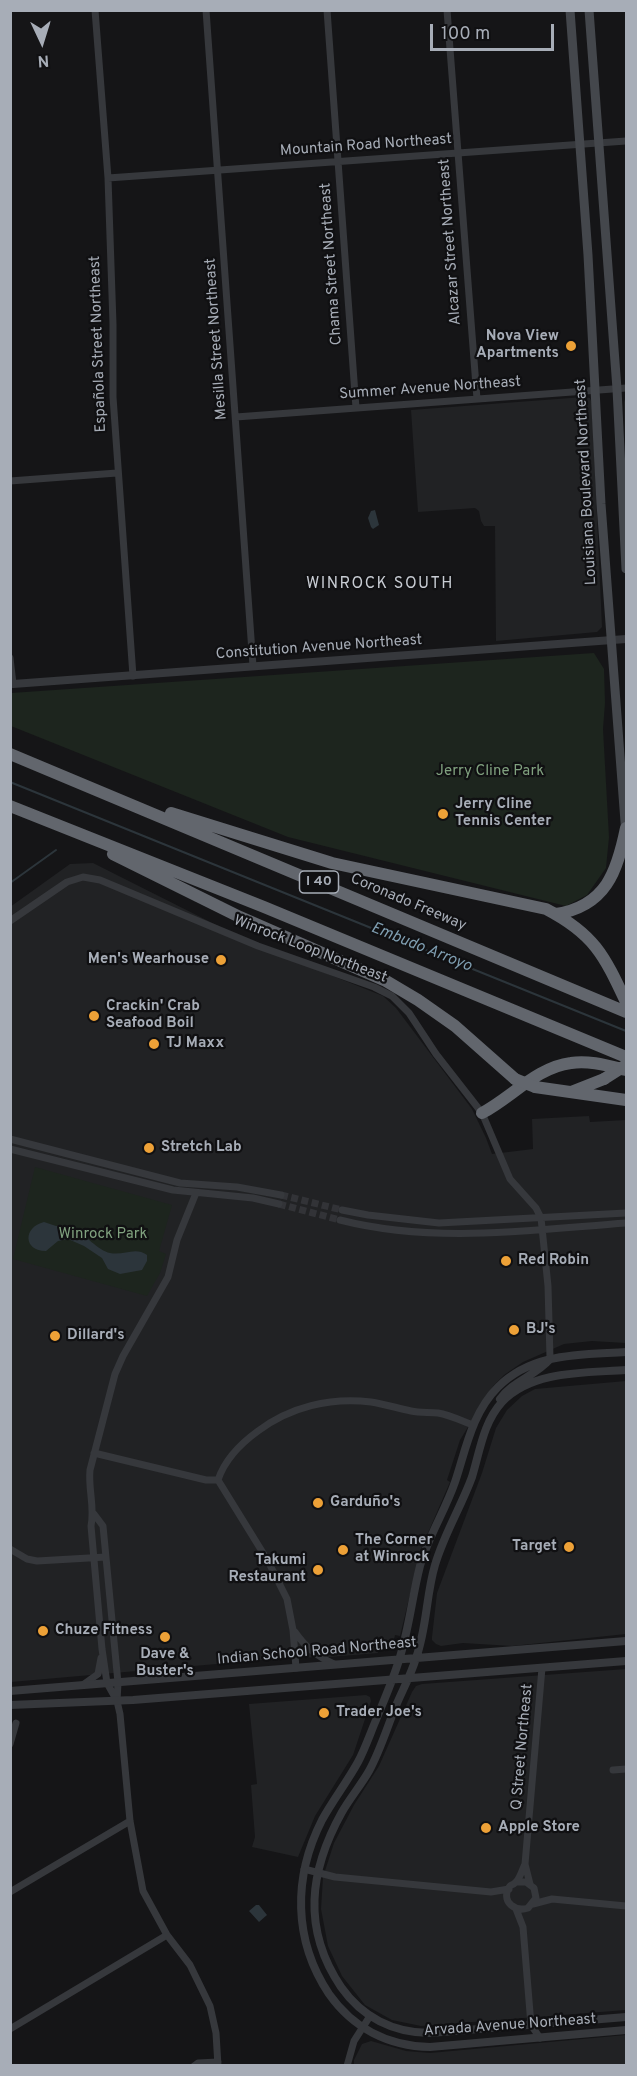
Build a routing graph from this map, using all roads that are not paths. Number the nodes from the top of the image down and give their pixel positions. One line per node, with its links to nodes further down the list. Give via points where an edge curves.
1 (95, 10): 13 (street, Española Street Northeast)
2 (206, 10): 12 (street, Mesilla Street Northeast)
3 (327, 10): 11 (street, Chama Street Northeast)
4 (447, 10): 10 (street, Alcazar Street Northeast)
5 (570, 10): 9 (main road, Louisiana Boulevard Northeast)
6 (589, 10): 8 (main road)
7 (627, 141): 8 (street, Mountain Road Northeast)
8 (598, 143): 9 (street, Mountain Road Northeast); 14 (main road)
9 (581, 144): 10 (street, Mountain Road Northeast); 15 (main road, Louisiana Boulevard Northeast)
10 (457, 154): 11 (street, Mountain Road Northeast); 16 (street, Alcazar Street Northeast)
11 (339, 161): 12 (street, Mountain Road Northeast); 17 (street, Chama Street Northeast)
12 (218, 170): 13 (street, Mountain Road Northeast); 18 (street, Mesilla Street Northeast)
13 (108, 178): 19 (street, Española Street Northeast)
14 (622, 389): 15 (street, Summer Avenue Northeast); 21 (main road)
15 (597, 390): 16 (street, Summer Avenue Northeast); 23 (main road, Louisiana Boulevard Northeast, via 601,504)
16 (477, 399): 17 (street, Summer Avenue Northeast)
17 (356, 408): 18 (street, Summer Avenue Northeast)
18 (236, 417): 25 (street, Mesilla Street Northeast)
19 (117, 473): 20 (street); 26 (street, Española Street Northeast)
20 (10, 481)
21 (627, 569)
22 (627, 639): 23 (street, Constitution Avenue Northeast)
23 (613, 640): 25 (street, Constitution Avenue Northeast); 32 (main road, Louisiana Boulevard Northeast)
24 (10, 658): 27 (street)
25 (253, 666): 26 (street, Constitution Avenue Northeast)
26 (133, 676): 27 (street, Constitution Avenue Northeast)
27 (13, 684)
28 (10, 754): 29 (highway, Coronado Freeway / I 40)
29 (110, 794): 34 (highway, via 332,863 533,905); 37 (highway, Coronado Freeway / I 40)
30 (10, 806): 31 (highway)
31 (37, 817): 38 (highway); 41 (highway, bridge, via 240,917 386,981 455,1026 515,1078 535,1087)
32 (626, 828): 33 (main road, Louisiana Boulevard Northeast); 34 (highway, via 620,859 602,890 582,906)
33 (627, 843)
34 (556, 914): 36 (highway, via 587,936)
35 (10, 921): 43 (street, Winrock Loop Northeast, via 67,882 83,877 100,880 258,946 374,987 392,996 409,1013)
36 (627, 1002)
37 (627, 1012)
38 (627, 1057)
39 (627, 1065): 41 (highway, bridge)
40 (627, 1070): 43 (highway, via 584,1062 560,1065)
41 (570, 1092): 42 (highway)
42 (627, 1100)
43 (482, 1113): 53 (street, Winrock Loop Northeast, via 510,1179)
44 (10, 1139): 46 (street, via 180,1183)
45 (10, 1149): 47 (street)
46 (237, 1187): 48 (street); 49 (street)
47 (196, 1193): 49 (street); 62 (street, via 177,1240 168,1277 115,1374)
48 (281, 1195)
49 (233, 1196): 50 (street)
50 (279, 1204)
51 (342, 1210): 53 (street, via 439,1223)
52 (627, 1213): 53 (street)
53 (542, 1218): 56 (street)
54 (340, 1220): 56 (street, via 365,1227 438,1234)
55 (627, 1223): 56 (street)
56 (542, 1229): 58 (street)
57 (627, 1352): 58 (street, Arvada Avenue Northeast)
58 (550, 1358): 60 (street, via 542,1368 507,1389); 61 (street, Arvada Avenue Northeast, via 503,1382)
59 (627, 1370): 60 (street, via 562,1375 530,1384 510,1395)
60 (492, 1415): 65 (street, Arvada Avenue Northeast)
61 (473, 1425): 63 (street, via 441,1414 369,1402 319,1404 281,1416 252,1435 223,1465); 64 (street, Arvada Avenue Northeast)
62 (94, 1453): 63 (street); 66 (street, via 89,1478)
63 (218, 1480): 70 (street, via 287,1599)
64 (446, 1504): 65 (street); 74 (street, Arvada Avenue Northeast, via 420,1565)
65 (458, 1509): 73 (street, Arvada Avenue Northeast, via 435,1563)
66 (94, 1514): 68 (street, via 103,1526); 69 (street, via 90,1526)
67 (10, 1549): 69 (street, via 37,1561)
68 (106, 1557): 69 (street); 82 (street)
69 (94, 1558): 72 (street)
70 (293, 1630): 76 (street, via 307,1648); 77 (street)
71 (627, 1641): 73 (street, Indian School Road Northeast)
72 (102, 1649): 81 (street); 83 (street, via 98,1674)
73 (417, 1657): 74 (street, Indian School Road Northeast); 79 (street, Arvada Avenue Northeast)
74 (400, 1659): 76 (street, Indian School Road Northeast); 80 (street, Arvada Avenue Northeast)
75 (627, 1661): 78 (street)
76 (335, 1665): 77 (street, Indian School Road Northeast)
77 (296, 1668): 82 (street, Indian School Road Northeast)
78 (542, 1668): 79 (street); 92 (street, Q Street Northeast)
79 (407, 1678): 80 (street); 94 (street, Arvada Avenue Northeast, via 373,1764 334,1826)
80 (392, 1679): 85 (street); 93 (street, Arvada Avenue Northeast, via 360,1758 322,1820)
81 (107, 1683): 82 (street, Indian School Road Northeast); 83 (street, Indian School Road Northeast); 85 (street)
82 (118, 1683): 85 (street)
83 (82, 1685): 84 (street, Indian School Road Northeast)
84 (10, 1691)
85 (117, 1701): 86 (street); 91 (street)
86 (10, 1705)
87 (16, 1723): 88 (street)
88 (10, 1744)
89 (627, 1769): 90 (street)
90 (613, 1770)
91 (130, 1821): 98 (street); 106 (street, via 143,1891)
92 (525, 1864): 95 (street, Q Street Northeast); 96 (street, Q Street Northeast)
93 (304, 1869): 94 (street); 110 (street, Arvada Avenue Northeast, via 300,1910 309,1953 333,1999)
94 (317, 1873): 99 (street); 107 (street, Arvada Avenue Northeast, via 314,1909 322,1948 344,1990)
95 (516, 1882): 96 (street); 97 (street)
96 (532, 1886): 100 (street); 102 (street, via 536,1896)
97 (509, 1888): 99 (street); 101 (street)
98 (10, 1892)
99 (491, 1892): 101 (street)
100 (552, 1899): 102 (street); 103 (street)
101 (509, 1903): 104 (street)
102 (532, 1906): 104 (street); 105 (street)
103 (627, 1906)
104 (516, 1909): 105 (street)
105 (523, 1927): 109 (street)
106 (167, 1935): 111 (street); 114 (street, via 190,1965 210,2006)
107 (370, 2016): 109 (street, Arvada Avenue Northeast, via 401,2030 420,2033); 110 (street)
108 (627, 2017): 109 (street, Arvada Avenue Northeast)
109 (531, 2025): 113 (street)
110 (362, 2028): 113 (street, Arvada Avenue Northeast, via 391,2041 419,2047); 116 (street)
111 (10, 2029)
112 (627, 2030): 113 (street, Arvada Avenue Northeast)
113 (540, 2038)
114 (218, 2064): 115 (street, via 198,2062)
115 (194, 2066)
116 (347, 2066)

